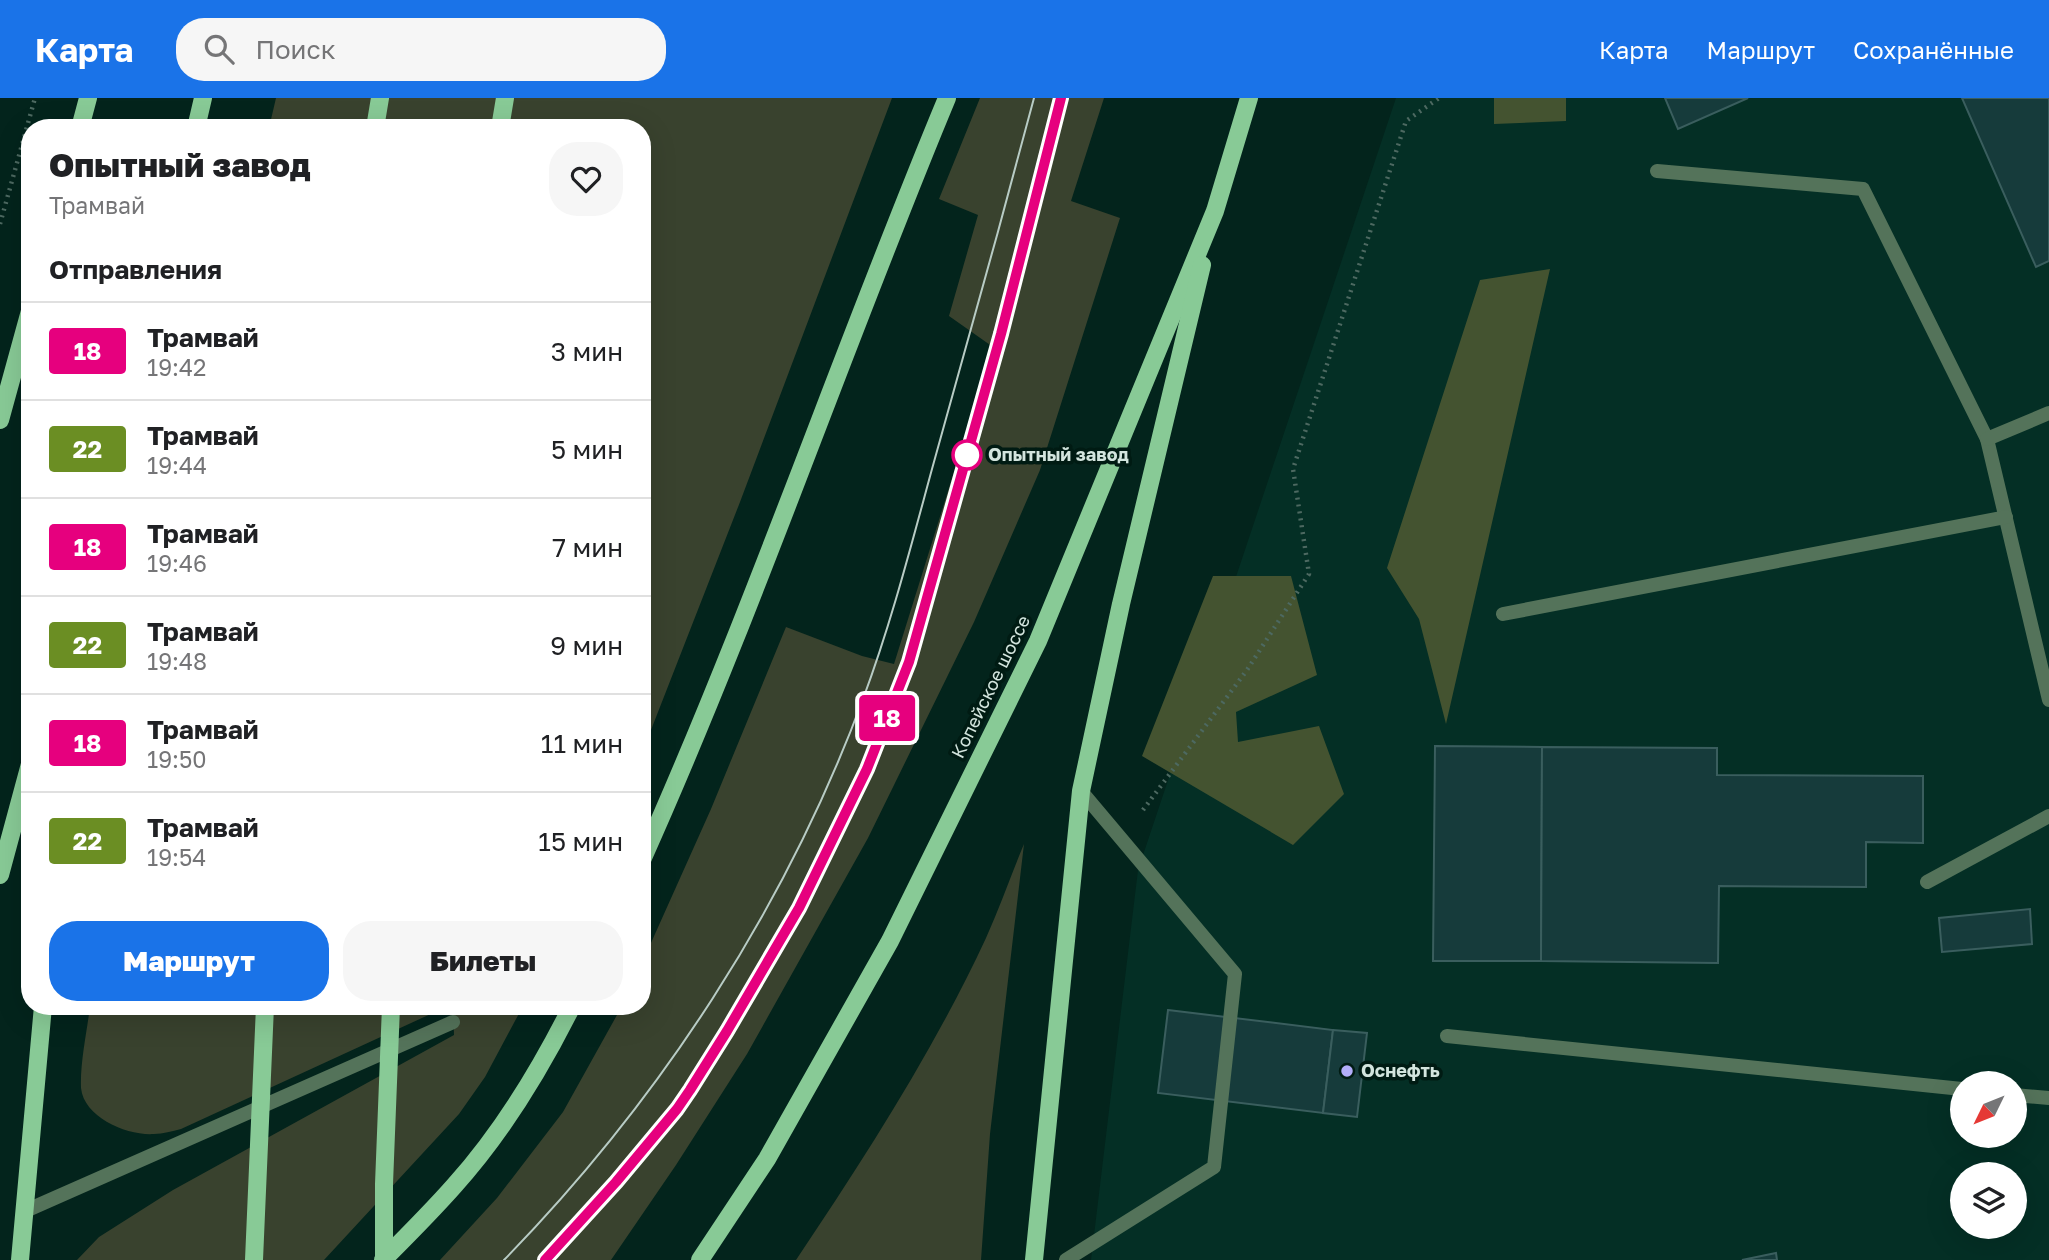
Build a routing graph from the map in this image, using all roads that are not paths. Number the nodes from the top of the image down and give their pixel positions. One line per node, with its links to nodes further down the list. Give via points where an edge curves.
1 (88, 98): 7 (main road)
2 (203, 98): 8 (main road)
3 (380, 98): 9 (main road)
4 (505, 98): 10 (main road)
5 (947, 98): 23 (main road, via 691,751)
6 (1250, 98): 12 (main road, Копейское шоссе)
7 (82, 119)
8 (198, 119)
9 (376, 119)
10 (502, 119)
11 (1657, 171): 16 (lane, via 1863,188)
12 (1215, 211): 20 (main road, via 1121,604); 39 (main road, Копейское шоссе, via 1032,654 890,942 767,1159)
13 (21, 344): 15 (main road)
14 (2049, 413): 16 (lane)
15 (0, 420)
16 (1987, 439): 17 (lane)
17 (2006, 517): 18 (lane); 19 (lane)
18 (1503, 614)
19 (2049, 700)
20 (1082, 791): 40 (main road); 41 (lane, via 1235,974 1214,1167)
21 (21, 797): 24 (main road)
22 (2049, 816): 25 (lane)
23 (651, 840)
24 (0, 875)
25 (1927, 882)
26 (42, 1015): 35 (main road)
27 (265, 1015): 37 (main road, bridge)
28 (391, 1015): 38 (main road, bridge)
29 (568, 1015): 38 (main road, via 497,1131 456,1185)
30 (453, 1023): 35 (lane)
31 (1447, 1036): 32 (lane)
32 (1950, 1088)
33 (2027, 1096): 34 (lane)
34 (2049, 1098)
35 (23, 1212): 36 (main road)
36 (20, 1260)
37 (254, 1260)
38 (384, 1260)
39 (700, 1260)
40 (1034, 1260)
41 (1066, 1260)

